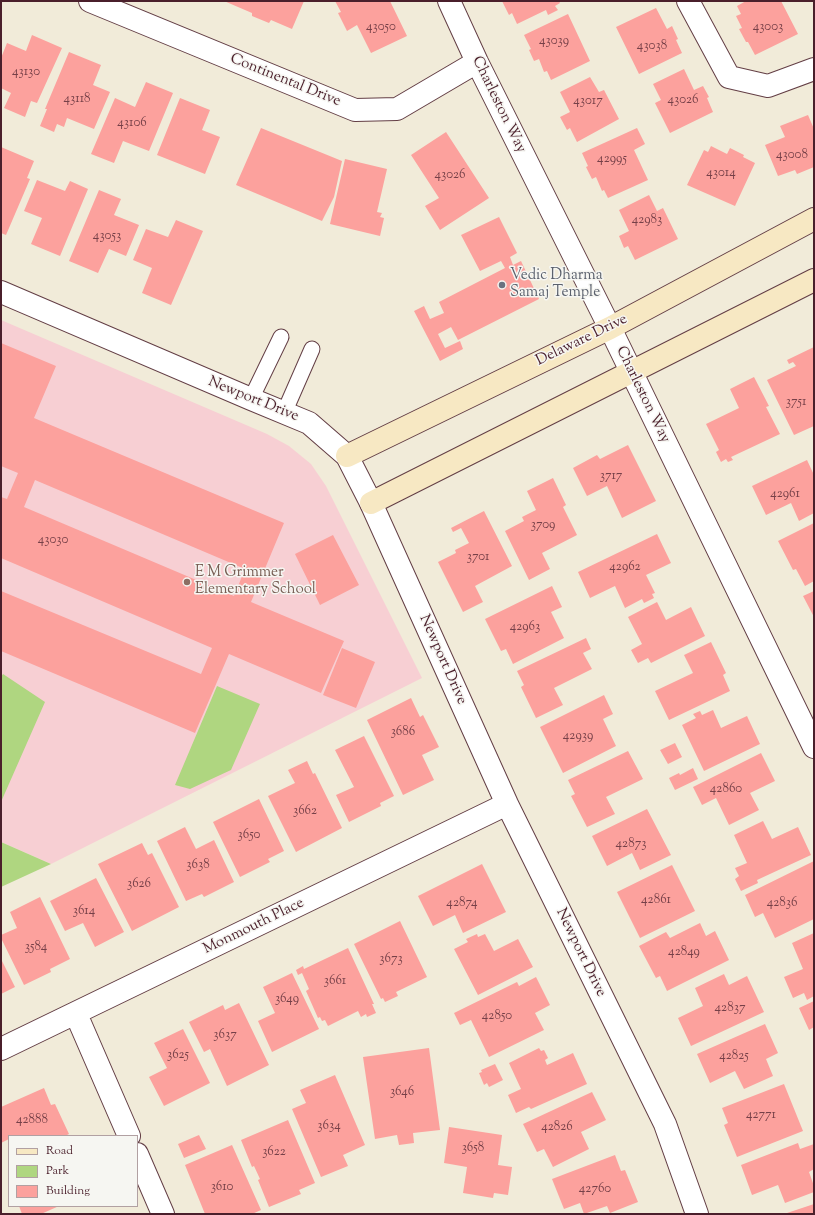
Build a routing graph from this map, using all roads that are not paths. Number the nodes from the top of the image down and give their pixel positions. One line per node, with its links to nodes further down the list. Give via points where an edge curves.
1 (90, 1): 4 (street, Continental Drive, via 355,110 397,109)
2 (448, 1): 4 (street, Charleston Way)
3 (688, 1): 5 (street, via 729,77 768,86)
4 (477, 62): 9 (street, Charleston Way)
5 (814, 69)
6 (814, 219): 9 (street, Delaware Drive)
7 (814, 280): 12 (street)
8 (1, 292): 13 (street, Newport Drive)
9 (610, 328): 12 (street, Charleston Way); 15 (street, Delaware Drive)
10 (281, 337): 13 (lane)
11 (312, 349): 14 (lane)
12 (630, 372): 16 (street); 17 (street, Charleston Way)
13 (251, 399): 14 (street, Newport Drive)
14 (284, 413): 15 (street, Newport Drive, via 309,423)
15 (347, 456): 16 (street, Newport Drive)
16 (371, 503): 18 (street, Newport Drive)
17 (814, 747)
18 (507, 804): 19 (street, Monmouth Place); 24 (street, Newport Drive, via 665,1124)
19 (76, 1014): 20 (street, Monmouth Place); 21 (street)
20 (1, 1049)
21 (129, 1135)
22 (138, 1156): 23 (street)
23 (163, 1214)
24 (697, 1214)

